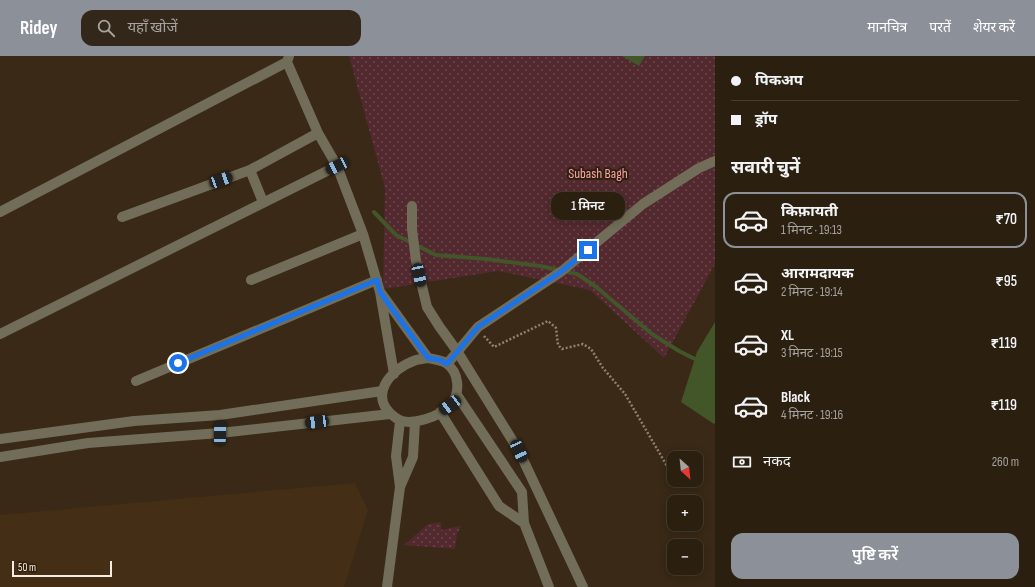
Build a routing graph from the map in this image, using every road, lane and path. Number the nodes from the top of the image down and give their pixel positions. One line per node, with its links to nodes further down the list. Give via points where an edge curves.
1 (288, 59): 2 (street); 8 (street)
2 (318, 133): 4 (street); 5 (street)
3 (715, 162): 14 (street, via 699,168 643,204 562,271)
4 (337, 166): 6 (street); 10 (street)
5 (250, 170): 6 (street); 9 (street)
6 (263, 202): 15 (street)
7 (412, 206): 16 (street, via 416,261 427,307)
8 (0, 212)
9 (122, 217)
10 (363, 234): 11 (street); 12 (street)
11 (251, 280)
12 (377, 280): 13 (street); 20 (street)
13 (380, 292): 17 (street); 19 (street)
14 (478, 327): 16 (street); 33 (path, via 494,347 548,321 556,328 558,345 562,350 587,345 625,394)
15 (0, 334)
16 (457, 351): 18 (street); 38 (street, via 519,451)
17 (428, 358): 18 (street); 19 (street, via 416,361)
18 (447, 364): 22 (street, via 457,378)
19 (394, 374): 21 (street)
20 (136, 380)
21 (382, 391): 24 (street, via 383,402); 25 (street)
22 (456, 395): 23 (street, via 450,405); 35 (street, via 522,492)
23 (440, 412): 27 (street); 35 (street, via 499,506)
24 (390, 414): 26 (street); 29 (street)
25 (220, 415): 28 (street); 29 (street)
26 (400, 421): 27 (street); 34 (street, via 396,456)
27 (415, 422): 34 (street, via 413,457)
28 (86, 426): 30 (street); 31 (street)
29 (220, 433): 31 (street)
30 (0, 439)
31 (88, 443): 32 (street)
32 (0, 457)
33 (667, 466)
34 (400, 487): 36 (street)
35 (524, 522): 37 (street)
36 (387, 587)
37 (549, 587)
38 (583, 587)

